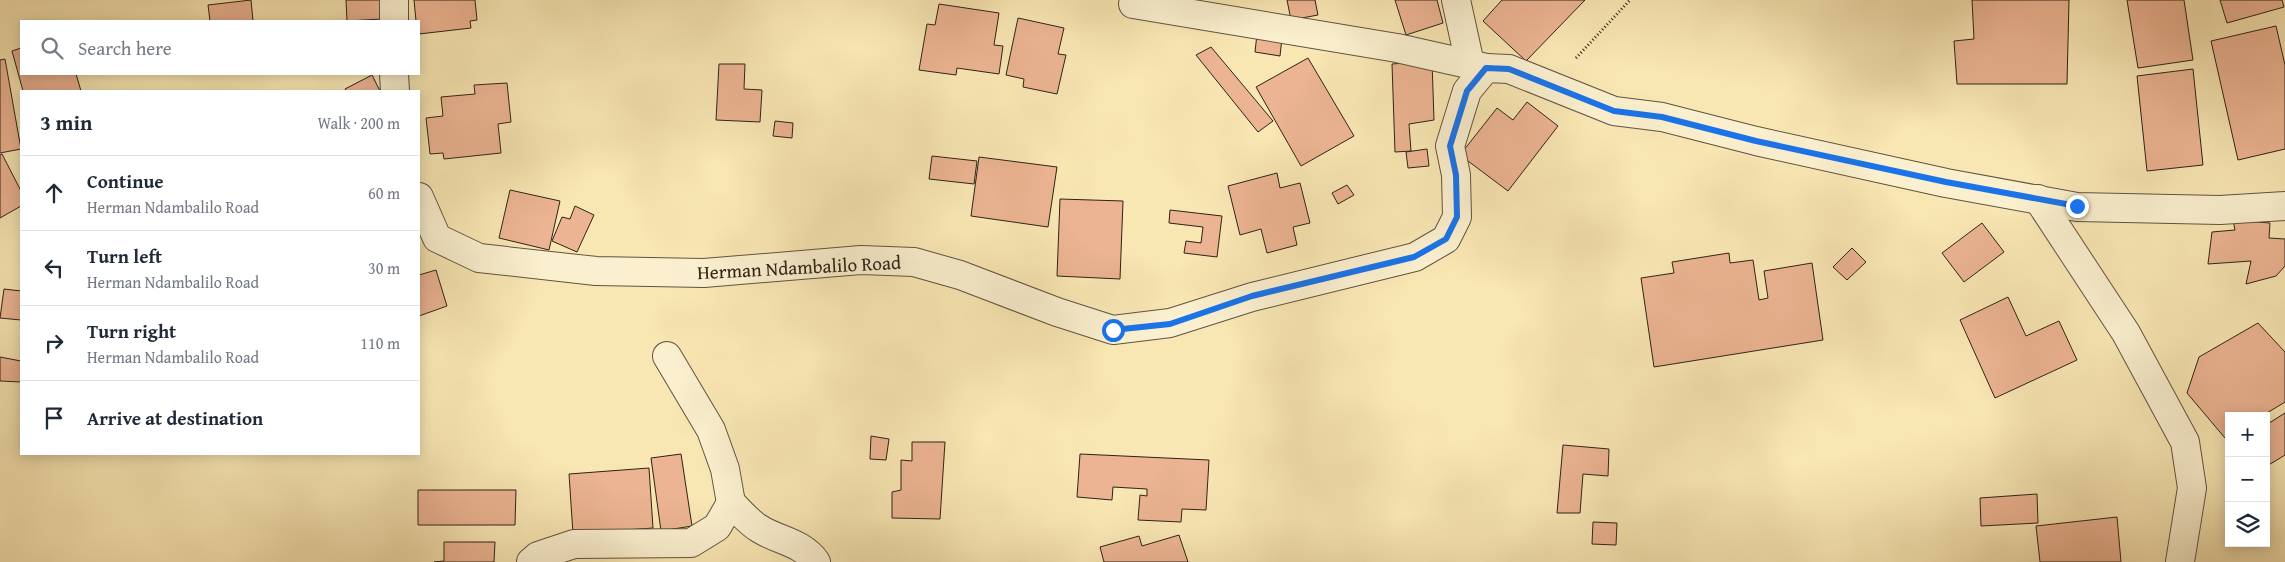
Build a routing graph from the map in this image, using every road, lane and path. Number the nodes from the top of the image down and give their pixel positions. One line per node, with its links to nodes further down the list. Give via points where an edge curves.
1 (394, 0): 5 (street)
2 (1456, 0): 6 (street)
3 (1630, 0): 8 (path)
4 (1133, 4): 6 (street, via 1398,48)
5 (394, 20)
6 (1478, 66): 8 (street, via 1509,69); 13 (street, Herman Ndambalilo Road, via 1450,146 1456,175 1457,217 1446,239 1414,257 1252,296 1170,324 1113,330 960,275 914,262 861,260 704,273 596,272 479,258)
7 (394, 75): 9 (street)
8 (1552, 85): 10 (street, via 1614,111 1662,117 1756,141)
9 (394, 90)
10 (2038, 199): 12 (street, via 2077,206 2220,210); 18 (street, via 2126,332 2185,442 2192,488)
11 (420, 203): 13 (street)
12 (2285, 206)
13 (428, 239)
14 (667, 356): 15 (street, via 711,430 725,469)
15 (731, 503): 16 (street, via 717,527 691,543 574,544 538,556); 17 (street, via 760,529 809,552)
16 (531, 562)
17 (816, 562)
18 (2180, 562)

